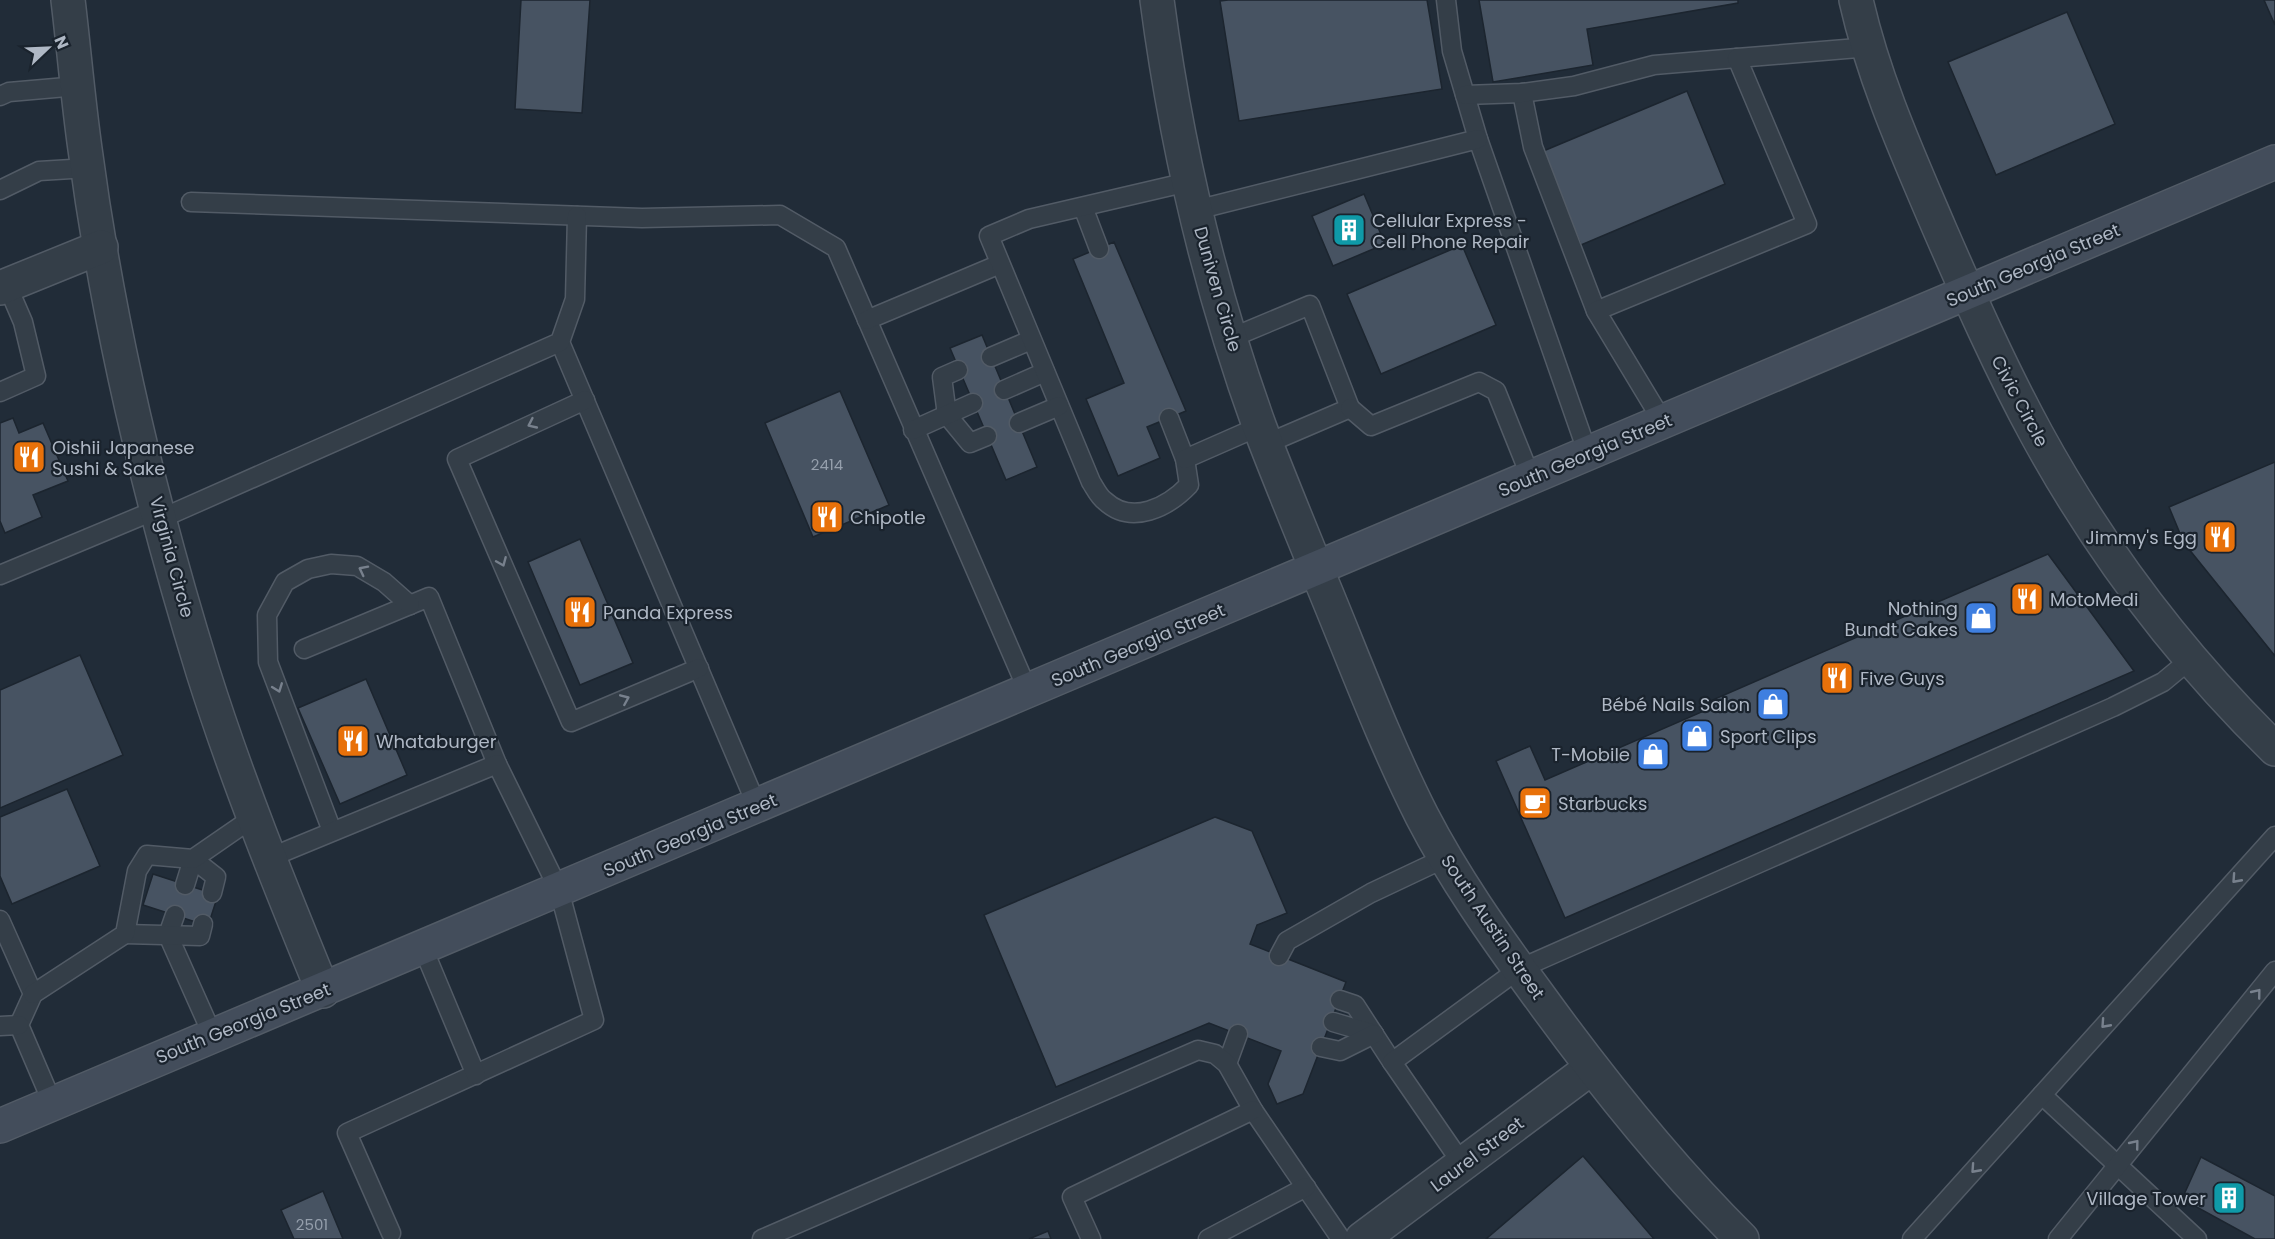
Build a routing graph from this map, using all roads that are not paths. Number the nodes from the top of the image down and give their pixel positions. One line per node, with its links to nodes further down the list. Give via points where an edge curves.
1 (68, 0): 7 (street, Virginia Circle)
2 (1157, 0): 15 (street, Duniven Circle)
3 (1446, 0): 9 (lane, via 1452,51)
4 (1856, 0): 5 (street, Civic Circle)
5 (1870, 48): 6 (lane); 23 (street, Civic Circle, via 1888,106)
6 (1737, 58): 8 (lane, via 1654,66 1574,86); 24 (lane, via 1807,224)
7 (78, 86): 10 (lane); 13 (street, Virginia Circle)
8 (1522, 93): 9 (lane); 24 (lane, via 1533,147)
9 (1465, 95): 11 (lane)
10 (0, 96)
11 (1478, 139): 15 (lane); 45 (lane)
12 (2275, 162): 23 (main road, South Georgia Street)
13 (88, 168): 14 (lane, via 39,171); 19 (street, Virginia Circle)
14 (0, 190)
15 (1192, 196): 17 (lane); 26 (street, Duniven Circle)
16 (191, 202): 18 (lane)
17 (1083, 207): 20 (lane); 21 (lane, via 1029,219 989,236)
18 (577, 216): 25 (lane, via 780,215 836,248); 28 (lane, via 575,299)
19 (101, 247): 22 (street); 48 (street, Virginia Circle, via 127,381)
20 (1099, 249)
21 (1000, 264): 25 (lane); 27 (lane)
22 (4, 286): 33 (lane, via 23,322 36,376)
23 (1968, 293): 40 (main road, South Georgia Street); 53 (street, Civic Circle, via 1997,358 2066,485 2104,545)
24 (1596, 311): 40 (lane)
25 (867, 320): 42 (lane)
26 (1231, 338): 37 (lane, via 1310,305); 43 (street, Duniven Circle)
27 (1031, 340): 29 (lane); 31 (lane)
28 (560, 342): 34 (lane); 48 (lane)
29 (991, 357)
30 (958, 370): 38 (lane, via 942,377)
31 (1045, 372): 32 (lane); 36 (lane)
32 (1004, 390)
33 (0, 392)
34 (585, 400): 54 (lane); 54 (lane, one-way to 54, via 457,459 571,722)
35 (973, 403): 38 (lane)
36 (1059, 406): 41 (lane); 46 (lane, via 1091,482 1105,501 1122,512 1152,511 1175,500 1189,485)
37 (1350, 408): 43 (lane); 47 (lane, via 1371,426 1479,382 1496,391)
38 (947, 415): 42 (lane); 44 (lane, via 970,443)
39 (1168, 418): 46 (lane)
40 (1663, 422): 45 (main road, South Georgia Street)
41 (1019, 423)
42 (913, 430): 55 (lane)
43 (1263, 435): 46 (lane); 49 (street, Duniven Circle)
44 (987, 436)
45 (1588, 454): 47 (main road, South Georgia Street)
46 (1185, 459)
47 (1531, 478): 49 (main road, South Georgia Street)
48 (159, 514): 50 (lane); 59 (street, Virginia Circle, via 203,672)
49 (1317, 568): 55 (main road, South Georgia Street); 63 (street, South Austin Street, via 1401,772)
50 (0, 575)
51 (410, 604): 52 (lane); 57 (lane, via 429,597); 60 (lane, one-way to 60, via 357,566 331,564 308,569 285,582 267,615 268,662)
52 (304, 649)
53 (2192, 658): 56 (street, Civic Circle); 75 (lane, via 2163,682 2113,707)
54 (699, 668): 58 (lane)
55 (1028, 691): 58 (main road, South Georgia Street)
56 (2275, 749)
57 (497, 764): 60 (lane); 66 (lane)
58 (757, 806): 66 (main road, South Georgia Street)
59 (254, 818): 62 (street, Virginia Circle); 64 (lane)
60 (332, 831): 62 (lane)
61 (2275, 836): 91 (lane, one-way to 91)
62 (269, 858): 77 (street, Virginia Circle)
63 (1445, 858): 74 (lane, via 1371,893 1287,941); 75 (street, South Austin Street)
64 (194, 859): 65 (lane); 67 (lane, via 216,877); 71 (lane, via 147,855 137,871)
65 (185, 885)
66 (559, 891): 73 (main road, South Georgia Street); 90 (lane, via 594,1020)
67 (212, 893)
68 (175, 915): 72 (lane)
69 (0, 920): 78 (lane)
70 (203, 924): 72 (lane, via 200,936)
71 (125, 934): 72 (lane); 78 (lane)
72 (168, 935): 85 (lane)
73 (423, 948): 77 (main road, South Georgia Street); 90 (lane)
74 (1279, 956)
75 (1519, 969): 87 (lane); 89 (street, South Austin Street)
76 (2275, 971): 96 (lane, one-way to 76)
77 (323, 991): 85 (main road, South Georgia Street)
78 (33, 994): 81 (lane)
79 (1340, 1000): 84 (lane, via 1355,1005)
80 (1333, 1022): 84 (lane)
81 (19, 1025): 82 (lane); 92 (lane)
82 (0, 1026)
83 (1238, 1034): 88 (lane)
84 (1374, 1034): 86 (lane, via 1340,1051); 87 (lane)
85 (213, 1036): 92 (main road, South Georgia Street)
86 (1321, 1047)
87 (1392, 1062): 95 (lane)
88 (1227, 1064): 93 (lane); 99 (lane, via 1215,1054 1198,1050)
89 (1591, 1068): 95 (street, Laurel Street); 104 (street, South Austin Street, via 1705,1202)
90 (476, 1075): 98 (lane, via 347,1133)
91 (2042, 1095): 96 (lane); 105 (lane, one-way to 105)
92 (52, 1102): 94 (main road, South Georgia Street)
93 (1253, 1110): 97 (lane); 100 (lane, via 1072,1197)
94 (0, 1126)
95 (1463, 1165): 103 (street, Laurel Street)
96 (2118, 1166): 106 (lane); 107 (lane)
97 (1306, 1187): 101 (lane); 102 (lane)
98 (392, 1233)
99 (762, 1239)
100 (1091, 1239)
101 (1208, 1239)
102 (1341, 1239)
103 (1362, 1239)
104 (1742, 1239)
105 (1912, 1239)
106 (2058, 1239)
107 (2197, 1239)

